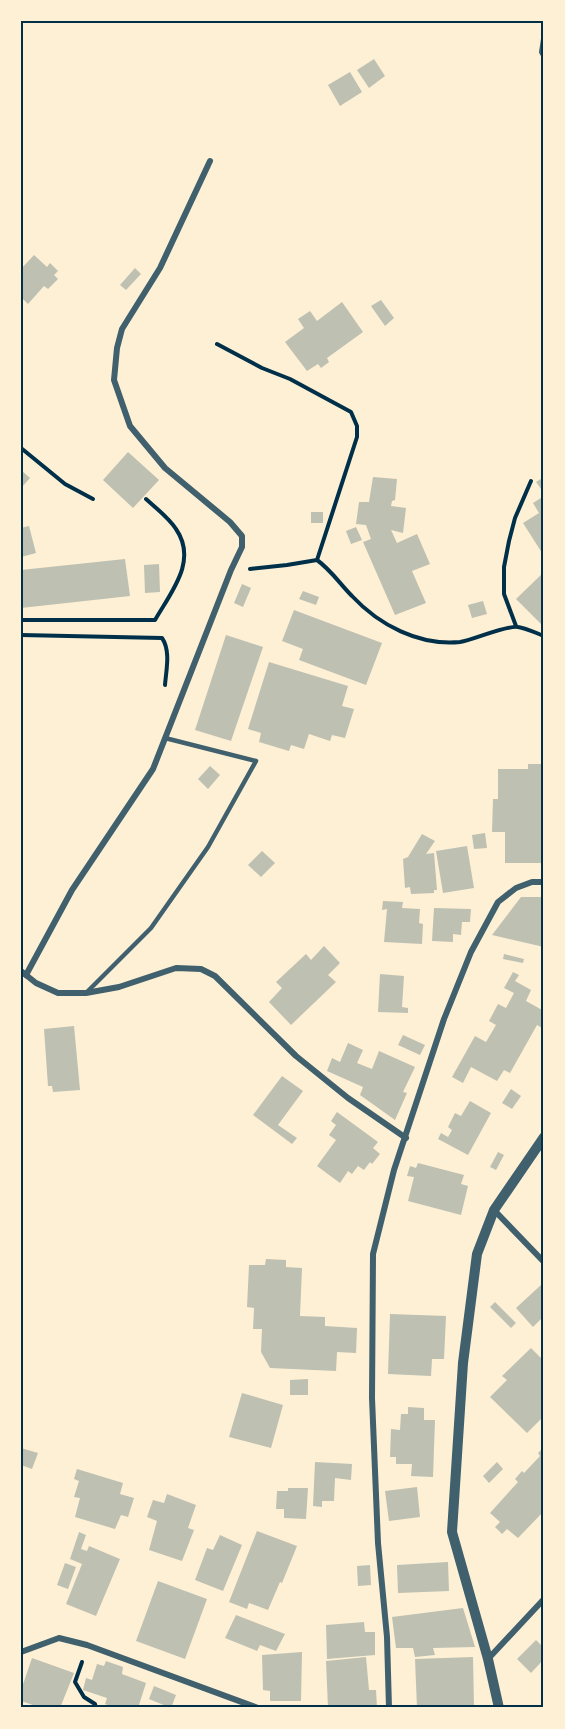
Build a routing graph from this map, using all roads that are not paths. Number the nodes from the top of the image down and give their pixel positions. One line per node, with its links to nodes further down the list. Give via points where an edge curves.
1 (544, 39): 2 (street)
2 (544, 55)
3 (210, 161): 4 (street, via 160,268 122,329 114,380 130,426 165,468 242,536 242,547)
4 (165, 738): 6 (street, via 153,769 72,890); 7 (lane, via 256,761 208,847 151,928)
5 (544, 882): 9 (street, via 516,888 498,902 471,952 444,1019)
6 (24, 973): 7 (street, via 58,993)
7 (86, 993): 9 (street, via 119,987 176,968 201,969 215,975 296,1056)
8 (544, 1137): 10 (street)
9 (406, 1138): 16 (street, via 373,1254 372,1398)
10 (494, 1210): 11 (street); 14 (street, via 477,1254 467,1330 452,1532)
11 (544, 1262)
12 (544, 1599): 14 (street)
13 (21, 1652): 15 (street, via 58,1638)
14 (488, 1659): 17 (street)
15 (258, 1708)
16 (389, 1708)
17 (499, 1708)

